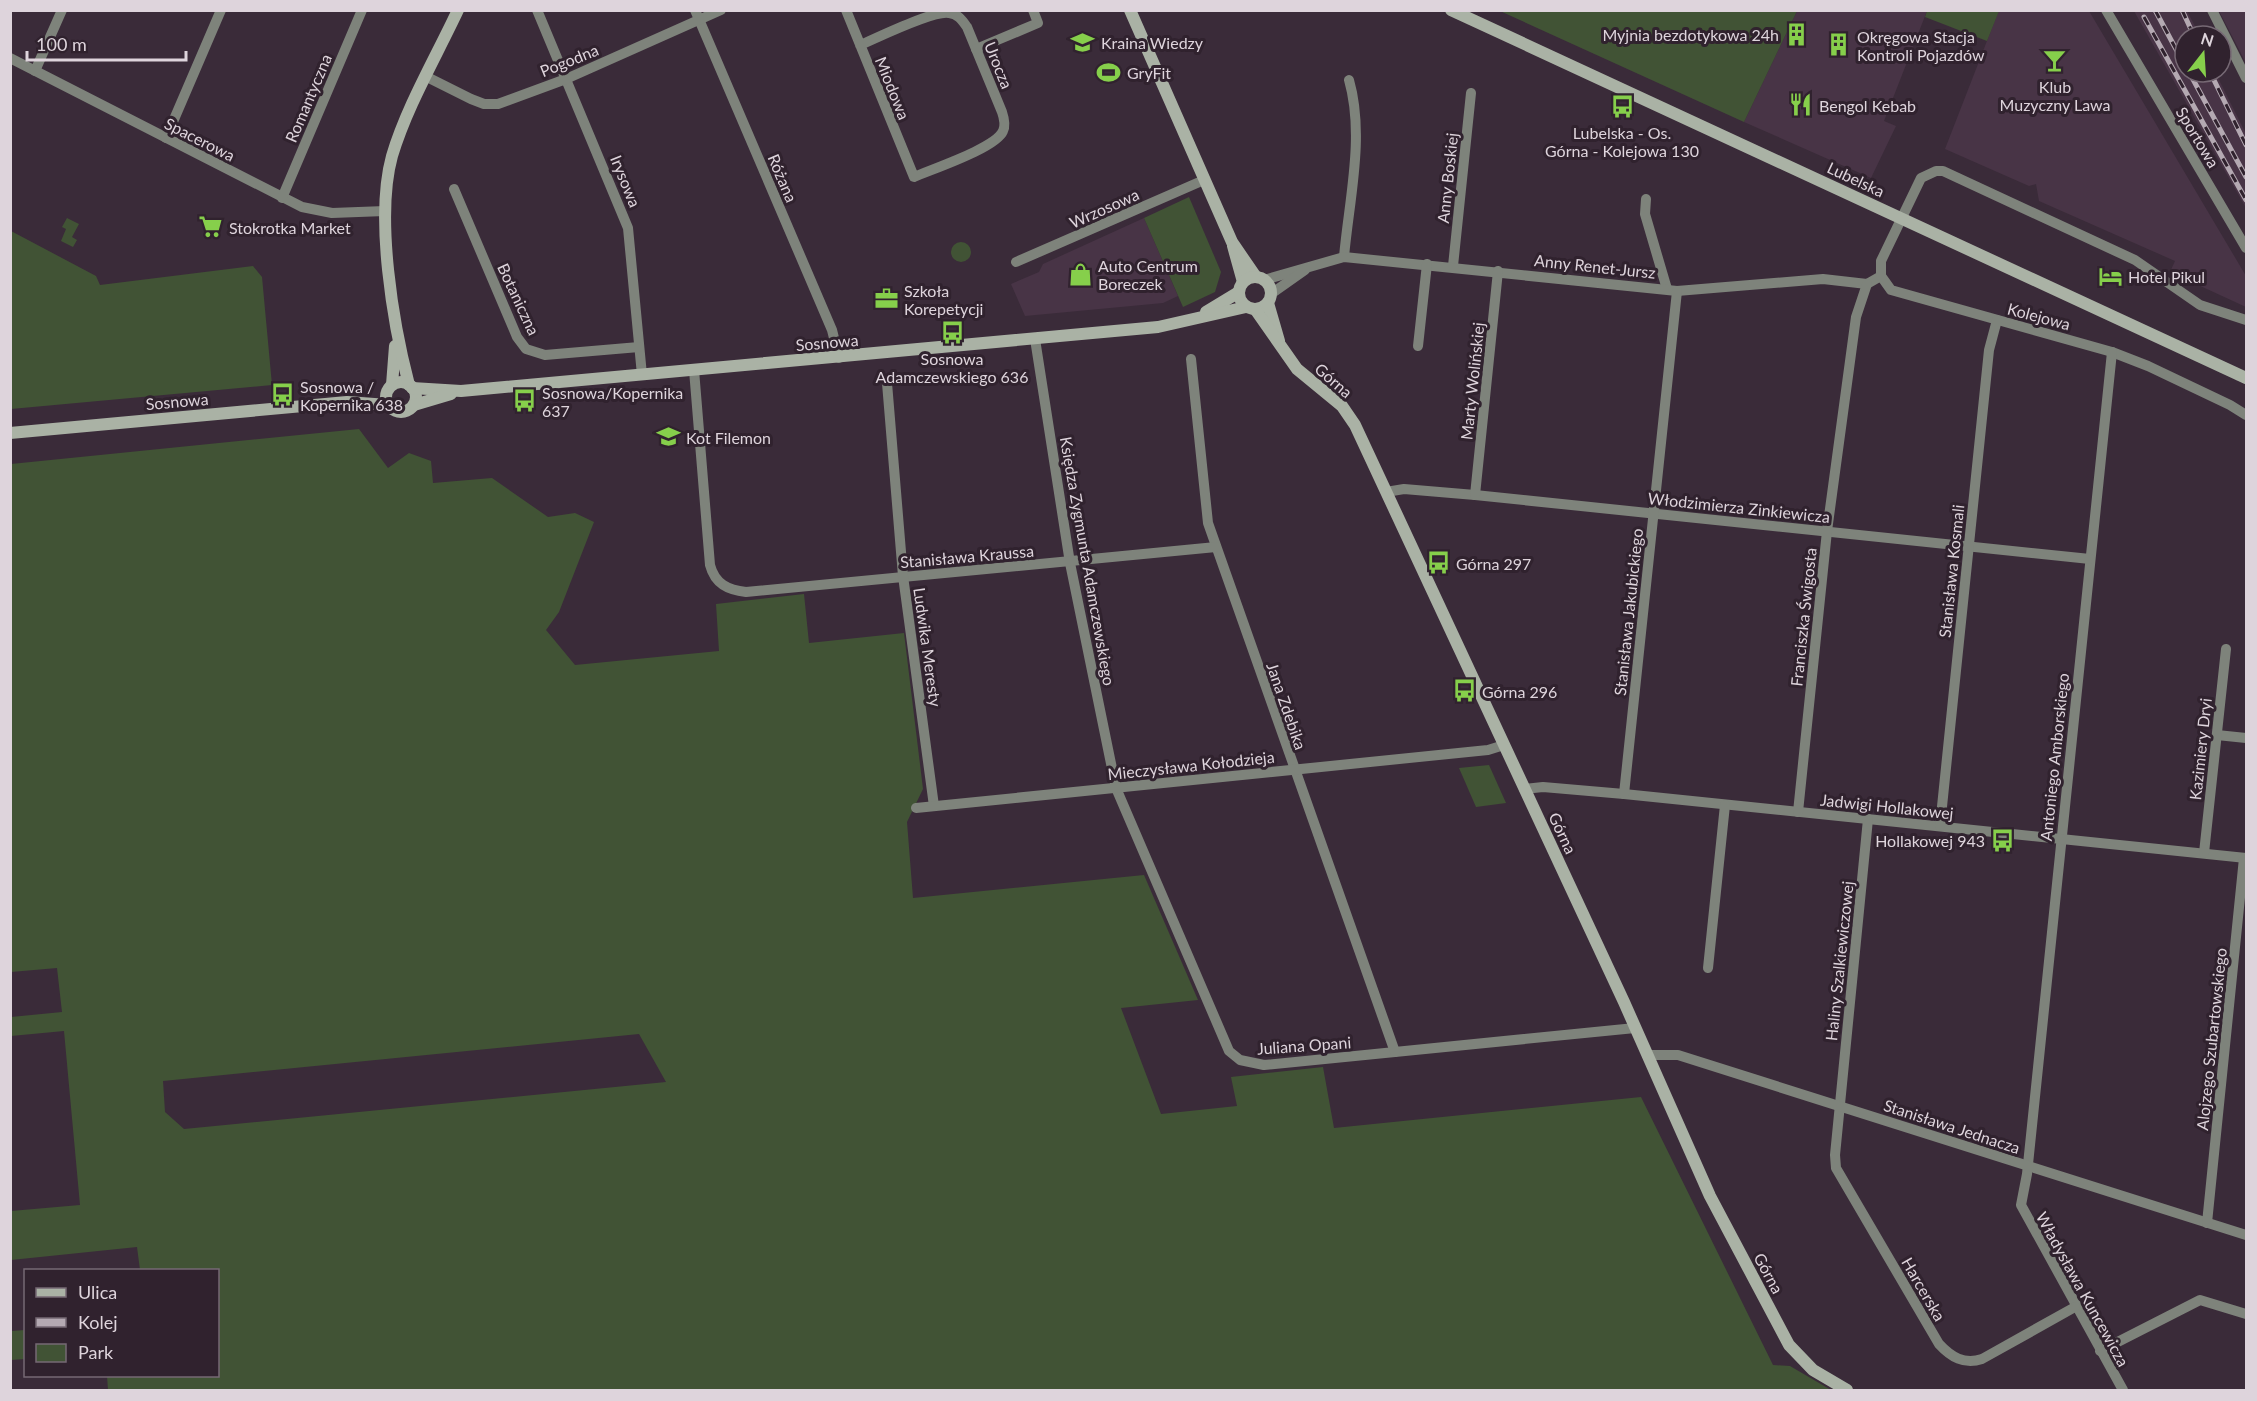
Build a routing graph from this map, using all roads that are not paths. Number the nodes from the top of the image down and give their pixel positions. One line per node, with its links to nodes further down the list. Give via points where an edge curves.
1 (62, 10): 17 (street)
2 (221, 10): 23 (street)
3 (362, 10): 27 (street, Romantyczna)
4 (458, 10): 18 (street)
5 (537, 10): 20 (street, Irysowa)
6 (721, 10): 13 (street, Pogodna)
7 (846, 10): 14 (street, Miodowa)
8 (1033, 10): 15 (street, via 1038,23)
9 (1130, 10): 25 (street)
10 (1451, 10): 30 (street, Lubelska)
11 (2106, 10): 32 (street, Sportowa)
12 (2212, 10): 19 (street)
13 (697, 15): 20 (street, Pogodna); 55 (street, Różana, via 832,330)
14 (860, 45): 15 (street, Urocza, via 951,13 963,21); 24 (street, Miodowa)
15 (976, 49): 24 (street, Urocza, via 1002,112 1002,132 989,144)
16 (10, 58): 17 (street, Spacerowa)
17 (35, 71): 23 (street, Spacerowa)
18 (427, 76): 20 (street, Pogodna, via 484,104 498,104); 29 (street, via 393,155)
19 (2247, 78)
20 (566, 79): 52 (street, Irysowa, via 628,228)
21 (1348, 80): 33 (street, via 1356,144)
22 (1471, 93): 36 (street, Anny Boskiej)
23 (166, 138): 27 (street, Spacerowa)
24 (914, 177)
25 (1204, 180): 31 (street); 34 (street, Wrzosowa)
26 (454, 189): 52 (street, Botaniczna, via 517,337 526,349 545,355)
27 (282, 198): 29 (street, Spacerowa, via 325,213)
28 (1646, 199): 43 (street, Stanisława Jakubickiego, via 1645,214)
29 (385, 211): 49 (street)
30 (1900, 218): 39 (street, via 1881,261); 48 (street, via 1921,178 1943,171 2135,260 2200,305); 59 (street, Lubelska)
31 (1232, 242): 40 (street); 42 (street)
32 (2247, 249)
33 (1344, 257): 35 (street, Anny Renet-Jursz); 37 (street, Anny Renet-Jursz)
34 (1016, 262)
35 (1427, 264): 36 (street, Anny Renet-Jursz); 51 (street)
36 (1453, 266): 38 (street, Anny Renet-Jursz)
37 (1306, 270): 40 (street, Anny Renet-Jursz); 44 (street, Anny Renet-Jursz)
38 (1498, 271): 43 (street, Anny Renet-Jursz); 68 (street, Marty Wolińskiej)
39 (1881, 276): 41 (street); 47 (street, Kolejowa, via 1892,290)
40 (1260, 279): 42 (street, Sosnowa); 44 (street, Górna)
41 (1867, 284): 43 (street, Anny Renet-Jursz, via 1823,279); 70 (street, Franciszka Świgosta, via 1856,317)
42 (1241, 287): 45 (street, Górna, via 1240,300); 46 (street, Sosnowa)
43 (1672, 290): 69 (street, Stanisława Jakubickiego)
44 (1270, 298): 45 (street, Sosnowa); 53 (street, Górna)
45 (1251, 308): 46 (street, Sosnowa); 53 (street, Górna)
46 (1195, 319): 50 (street, Sosnowa, via 1158,327)
47 (1997, 320): 54 (street, Kolejowa); 71 (street, Stanisława Kosmali, via 1989,350)
48 (2247, 320)
49 (396, 336): 61 (street); 63 (street)
50 (1035, 339): 55 (street, Sosnowa); 74 (street, Księdza Zygmunta Adamczewskiego)
51 (1418, 346)
52 (639, 347): 58 (street, Irysowa)
53 (1281, 348): 67 (street, Górna, via 1297,369 1342,406)
54 (2112, 352): 65 (street, Kolejowa); 73 (street, Antoniego Amborskiego)
55 (839, 358): 57 (street, Sosnowa)
56 (1191, 359): 72 (street, Jana Zdebika, via 1208,523)
57 (694, 370): 58 (street, Sosnowa); 75 (street, Stanisława Kraussa, via 710,566 722,584 746,592)
58 (642, 375): 62 (street, Sosnowa)
59 (2247, 378)
60 (887, 383): 75 (street, Ludwika Meresty)
61 (411, 386): 62 (street, Sosnowa); 63 (street, via 401,382); 64 (street, via 416,396)
62 (461, 391): 64 (street, Sosnowa)
63 (389, 394): 64 (street, via 399,412); 66 (street, Sosnowa, via 347,402)
64 (414, 405)
65 (2247, 415)
66 (10, 433)
67 (1386, 492): 68 (street, Włodzimierza Zinkiewicza, via 1404,489); 79 (street, Górna)
68 (1475, 495): 69 (street, Włodzimierza Zinkiewicza)
69 (1653, 513): 70 (street, Włodzimierza Zinkiewicza); 83 (street, Stanisława Jakubickiego)
70 (1827, 531): 71 (street, Włodzimierza Zinkiewicza); 87 (street, Franciszka Świgosta)
71 (1968, 545): 73 (street, Włodzimierza Zinkiewicza); 89 (street, Stanisława Kosmali)
72 (1216, 547): 74 (street, Stanisława Kraussa); 80 (street, Jana Zdebika)
73 (2090, 559): 90 (street, Antoniego Amborskiego)
74 (1070, 563): 75 (street, Stanisława Kraussa); 81 (street, Księdza Zygmunta Adamczewskiego)
75 (903, 576): 85 (street, Ludwika Meresty)
76 (2226, 649): 77 (street, Kazimiery Dryi)
77 (2217, 735): 78 (street); 91 (street, Kazimiery Dryi)
78 (2247, 738)
79 (1504, 745): 80 (street, Mieczysława Kołodzieja, via 1488,750); 82 (street, Górna)
80 (1293, 770): 81 (street, Mieczysława Kołodzieja); 95 (street, Jana Zdebika)
81 (1116, 788): 85 (street, Mieczysława Kołodzieja); 95 (street, Juliana Opani, via 1229,1051 1240,1060 1264,1065)
82 (1524, 789): 83 (street, Jadwigi Hollakowej); 94 (street, Górna)
83 (1624, 794): 84 (street, Jadwigi Hollakowej)
84 (1725, 805): 87 (street, Jadwigi Hollakowej); 93 (street)
85 (934, 806): 86 (street, Mieczysława Kołodzieja)
86 (916, 808)
87 (1798, 812): 88 (street, Jadwigi Hollakowej)
88 (1868, 819): 89 (street, Jadwigi Hollakowej); 97 (street, Haliny Szalkiewiczowej)
89 (1940, 826): 90 (street, Jadwigi Hollakowej)
90 (2061, 839): 91 (street, Jadwigi Hollakowej); 98 (street, Antoniego Amborskiego)
91 (2204, 853): 92 (street, Jadwigi Hollakowej)
92 (2245, 858): 99 (street, Alojzego Szubartowskiego)
93 (1708, 968)
94 (1635, 1028): 95 (street, Juliana Opani); 96 (street, Górna)
95 (1395, 1053)
96 (1647, 1056): 97 (street, Stanisława Jednacza, via 1678,1055); 104 (street, Górna, via 1710,1196 1793,1350 1813,1370)
97 (1840, 1106): 98 (street, Stanisława Jednacza); 101 (street, Harcerska, via 1836,1168 1948,1354 1974,1362)
98 (2027, 1166): 99 (street, Stanisława Jednacza); 101 (street, Władysława Kuncewicza, via 2021,1205 2024,1214)
99 (2207, 1223): 100 (street, Stanisława Jednacza)
100 (2247, 1236)
101 (2075, 1307): 103 (street, Władysława Kuncewicza)
102 (2247, 1314): 103 (street, via 2200,1300)
103 (2100, 1351): 105 (street, Władysława Kuncewicza)
104 (1847, 1390)
105 (2123, 1390)

